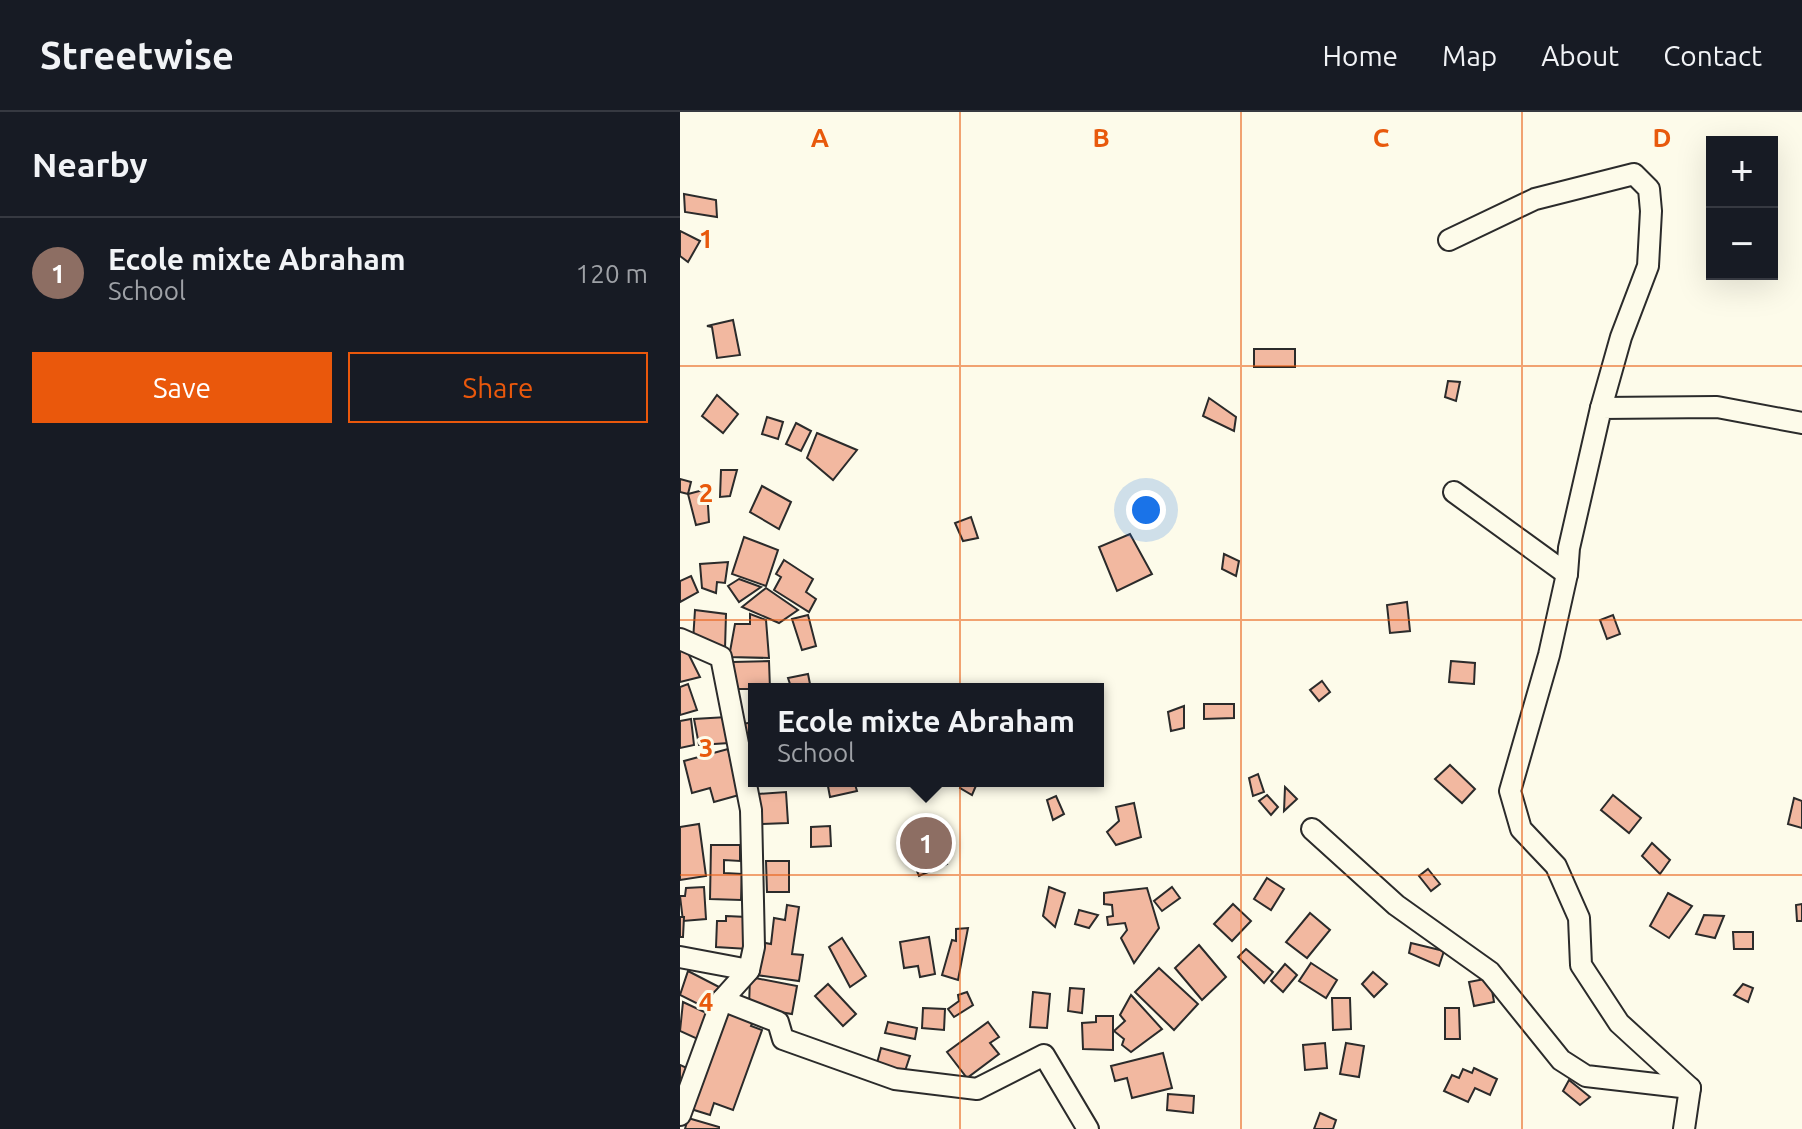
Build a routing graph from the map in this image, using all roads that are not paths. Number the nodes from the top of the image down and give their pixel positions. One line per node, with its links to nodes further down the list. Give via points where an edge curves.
1 (1449, 240): 2 (street, via 1535,199 1634,174 1649,189 1648,266)
2 (1601, 408): 3 (street, via 1717,407); 5 (street)
3 (1802, 423)
4 (1454, 492): 5 (street)
5 (1567, 574): 11 (street, via 1510,791 1521,829 1556,866 1579,918 1581,965 1619,1023)
6 (680, 639): 9 (street, via 721,657 751,810 754,947)
7 (1312, 829): 11 (street, via 1386,897 1490,972 1561,1060 1586,1076)
8 (680, 957): 9 (street)
9 (749, 970): 10 (street)
10 (722, 1000): 12 (street); 13 (street, via 778,1022 783,1039 895,1079 977,1089 1044,1055)
11 (1690, 1088): 14 (street)
12 (680, 1115)
13 (1088, 1129)
14 (1684, 1129)

